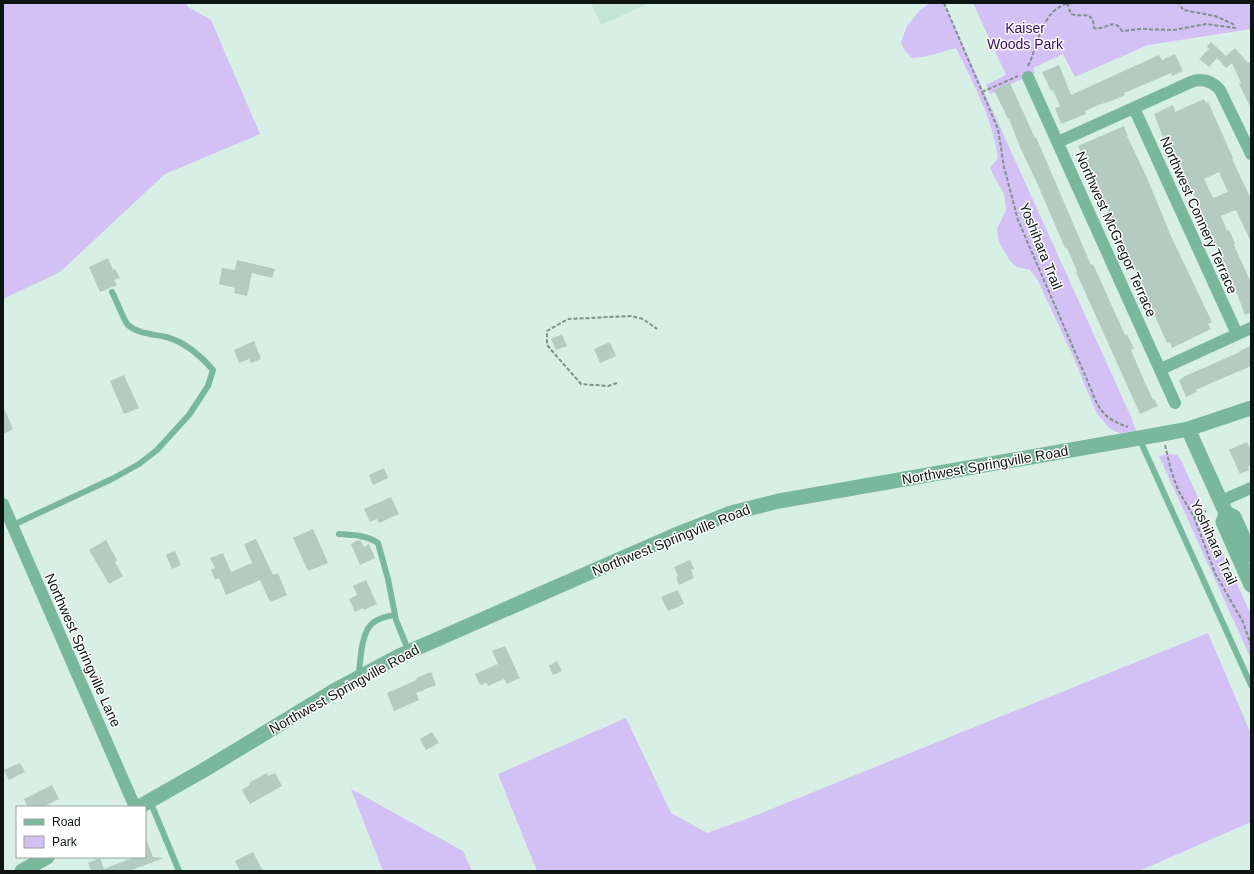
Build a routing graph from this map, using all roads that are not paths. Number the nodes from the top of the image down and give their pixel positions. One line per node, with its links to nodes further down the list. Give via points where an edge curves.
1 (1025, 74): 3 (street, Northwest McGregor Terrace)
2 (1134, 108): 3 (street); 4 (street, via 1191,82 1208,81 1222,94); 7 (street, Northwest Connery Terrace)
3 (1058, 142): 8 (street, Northwest McGregor Terrace)
4 (1251, 154)
5 (112, 292): 16 (lane, via 127,324 134,329 167,337 187,346 203,358 213,370 208,386 189,415 139,464)
6 (1251, 328): 7 (street)
7 (1237, 334): 8 (street)
8 (1161, 369): 9 (street, Northwest McGregor Terrace)
9 (1175, 403)
10 (1251, 408): 11 (street, Northwest Springville Road)
11 (1188, 429): 12 (street, Northwest Springville Road); 15 (street)
12 (1136, 432): 21 (street, Northwest Springville Road, via 744,508 673,536); 23 (lane)
13 (1251, 488): 15 (street)
14 (3, 504): 16 (street, Northwest Springville Lane)
15 (1223, 507): 18 (street, via 1234,517); 19 (street, via 1223,522)
16 (13, 525): 25 (street, Northwest Springville Lane)
17 (339, 534): 20 (lane, via 370,538 378,543)
18 (1251, 555)
19 (1251, 585)
20 (395, 615): 21 (lane); 22 (lane, via 373,622 367,631 363,642)
21 (409, 652): 22 (street, Northwest Springville Road)
22 (359, 678): 24 (street, Northwest Springville Road)
23 (1251, 685)
24 (144, 804)
25 (136, 806)
26 (146, 808): 29 (lane)
27 (45, 858): 28 (street)
28 (22, 871)
29 (179, 871)

